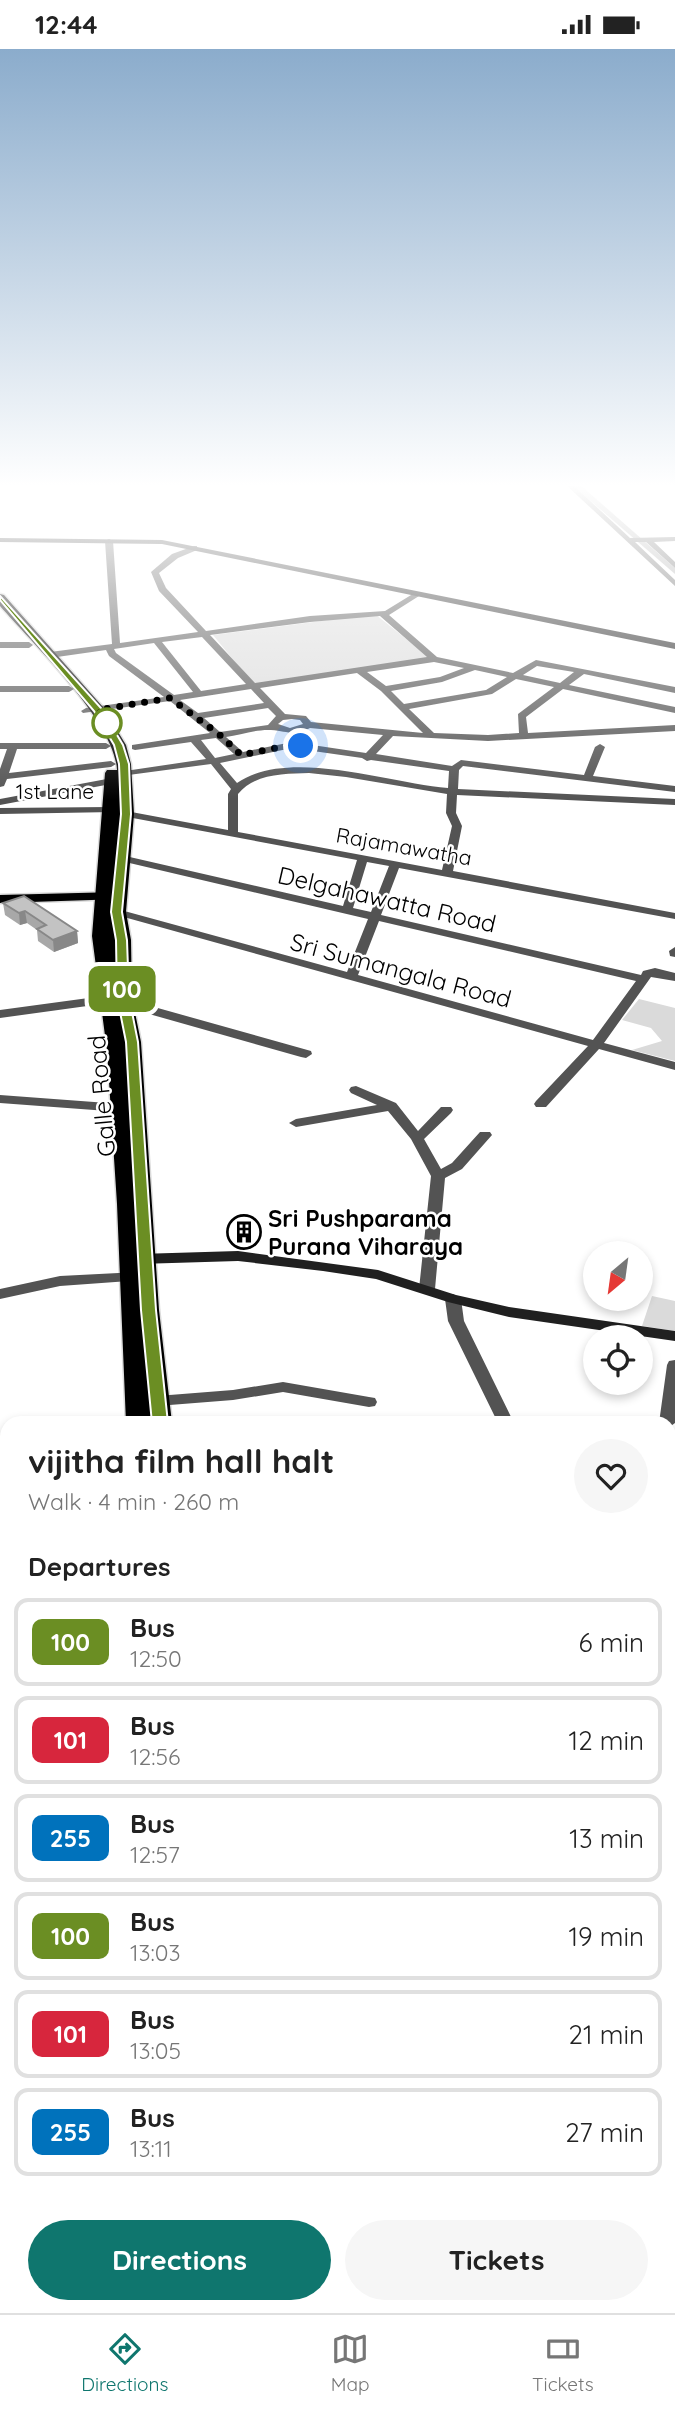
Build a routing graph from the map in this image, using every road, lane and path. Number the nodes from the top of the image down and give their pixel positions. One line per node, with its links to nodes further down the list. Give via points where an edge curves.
1 (110, 590): 12 (street)
2 (163, 590): 8 (street)
3 (395, 590): 4 (street)
4 (416, 594): 7 (street); 13 (street)
5 (0, 598): 14 (highway)
6 (0, 611): 11 (highway)
7 (383, 613): 8 (street); 15 (street)
8 (205, 633): 9 (street); 21 (street)
9 (156, 640): 12 (street); 27 (street)
10 (0, 645): 11 (street)
11 (29, 645): 24 (highway)
12 (112, 646): 14 (street); 29 (street, via 112,654)
13 (675, 646)
14 (50, 655): 33 (highway)
15 (434, 659): 16 (street); 17 (street)
16 (473, 668): 19 (street); 25 (street)
17 (359, 670): 21 (street); 25 (street)
18 (582, 671): 19 (street, via 536,663); 20 (street); 22 (street)
19 (513, 677): 22 (street); 31 (street, via 489,692)
20 (628, 681): 26 (street); 28 (street)
21 (251, 686): 27 (street); 30 (street)
22 (560, 686): 28 (street); 43 (street, via 521,716)
23 (0, 689): 24 (street)
24 (69, 689): 33 (highway)
25 (384, 689): 31 (street)
26 (675, 691): 32 (street)
27 (199, 694): 29 (street)
28 (607, 696): 32 (street)
29 (170, 698): 33 (street); 35 (street)
30 (270, 705): 35 (street); 36 (street)
31 (402, 707): 42 (street)
32 (655, 707): 34 (street)
33 (92, 711): 50 (highway)
34 (675, 711)
35 (196, 716): 41 (street)
36 (282, 717): 37 (street, via 303,719); 38 (street, via 272,722)
37 (308, 725): 38 (street, via 292,731); 40 (street)
38 (273, 727): 41 (street)
39 (675, 728): 43 (street)
40 (390, 733): 42 (street); 49 (street)
41 (220, 735): 44 (street); 48 (street)
42 (432, 736): 43 (street)
43 (524, 736)
44 (195, 740): 50 (street); 51 (street)
45 (0, 746): 46 (street)
46 (13, 746): 50 (street); 54 (street)
47 (600, 747): 53 (street)
48 (241, 755): 49 (street, via 292,745); 51 (street)
49 (367, 758): 52 (street)
50 (119, 759): 51 (street); 54 (street); 59 (street); 61 (highway, Galle Road)
51 (213, 761): 55 (street)
52 (454, 769): 53 (street, via 461,763); 57 (street)
53 (588, 777): 56 (street)
54 (1, 781)
55 (236, 788): 57 (street, via 267,774 304,770); 62 (street)
56 (675, 789)
57 (452, 791): 58 (street); 66 (street, via 451,813 457,826)
58 (675, 802)
59 (0, 803)
60 (0, 811): 61 (street, 1st Lane)
61 (118, 812): 62 (street, Rajamawatha); 63 (highway, Galle Road); 68 (highway, Galle Road)
62 (233, 835): 64 (street, Rajamawatha)
63 (121, 858): 68 (highway, Galle Road); 69 (street, Delgahawatta Road)
64 (363, 859): 65 (street, Rajamawatha); 69 (street)
65 (395, 864): 66 (street, Rajamawatha); 71 (street)
66 (447, 874): 70 (street, Rajamawatha)
67 (0, 899): 68 (main road)
68 (112, 901): 73 (street, Sri Sumangala Road); 75 (highway, Galle Road, via 102,936)
69 (346, 911): 71 (street, Delgahawatta Road)
70 (675, 916)
71 (376, 918): 73 (street); 74 (street, Delgahawatta Road)
72 (675, 977): 74 (street, Delgahawatta Road, via 651,972)
73 (351, 978): 77 (street, Sri Sumangala Road)
74 (644, 979): 77 (street)
75 (117, 1002): 76 (street); 78 (street); 84 (highway, Galle Road); 90 (highway, Galle Road, via 132,1042)
76 (0, 1014)
77 (596, 1045): 79 (street, Sri Sumangala Road); 82 (street)
78 (306, 1054)
79 (675, 1066)
80 (356, 1090): 83 (street)
81 (0, 1099): 84 (street)
82 (541, 1104)
83 (391, 1106): 86 (street); 88 (street)
84 (121, 1108): 90 (highway, Galle Road)
85 (446, 1110): 88 (street)
86 (296, 1123)
87 (485, 1135): 89 (street, via 457,1166)
88 (417, 1138): 89 (street)
89 (438, 1176): 91 (street)
90 (138, 1268): 91 (street, via 238,1256 378,1275); 92 (street); 96 (highway, Galle Road); 98 (highway, Galle Road)
91 (427, 1289): 93 (street)
92 (0, 1294)
93 (453, 1299): 94 (street, via 509,1312); 100 (street, via 456,1321)
94 (675, 1336)
95 (675, 1365): 101 (street)
96 (157, 1401): 97 (street, via 282,1387); 99 (highway, Galle Road)
97 (369, 1402)
98 (138, 1416)
99 (159, 1416)
100 (503, 1416)
101 (668, 1416)

